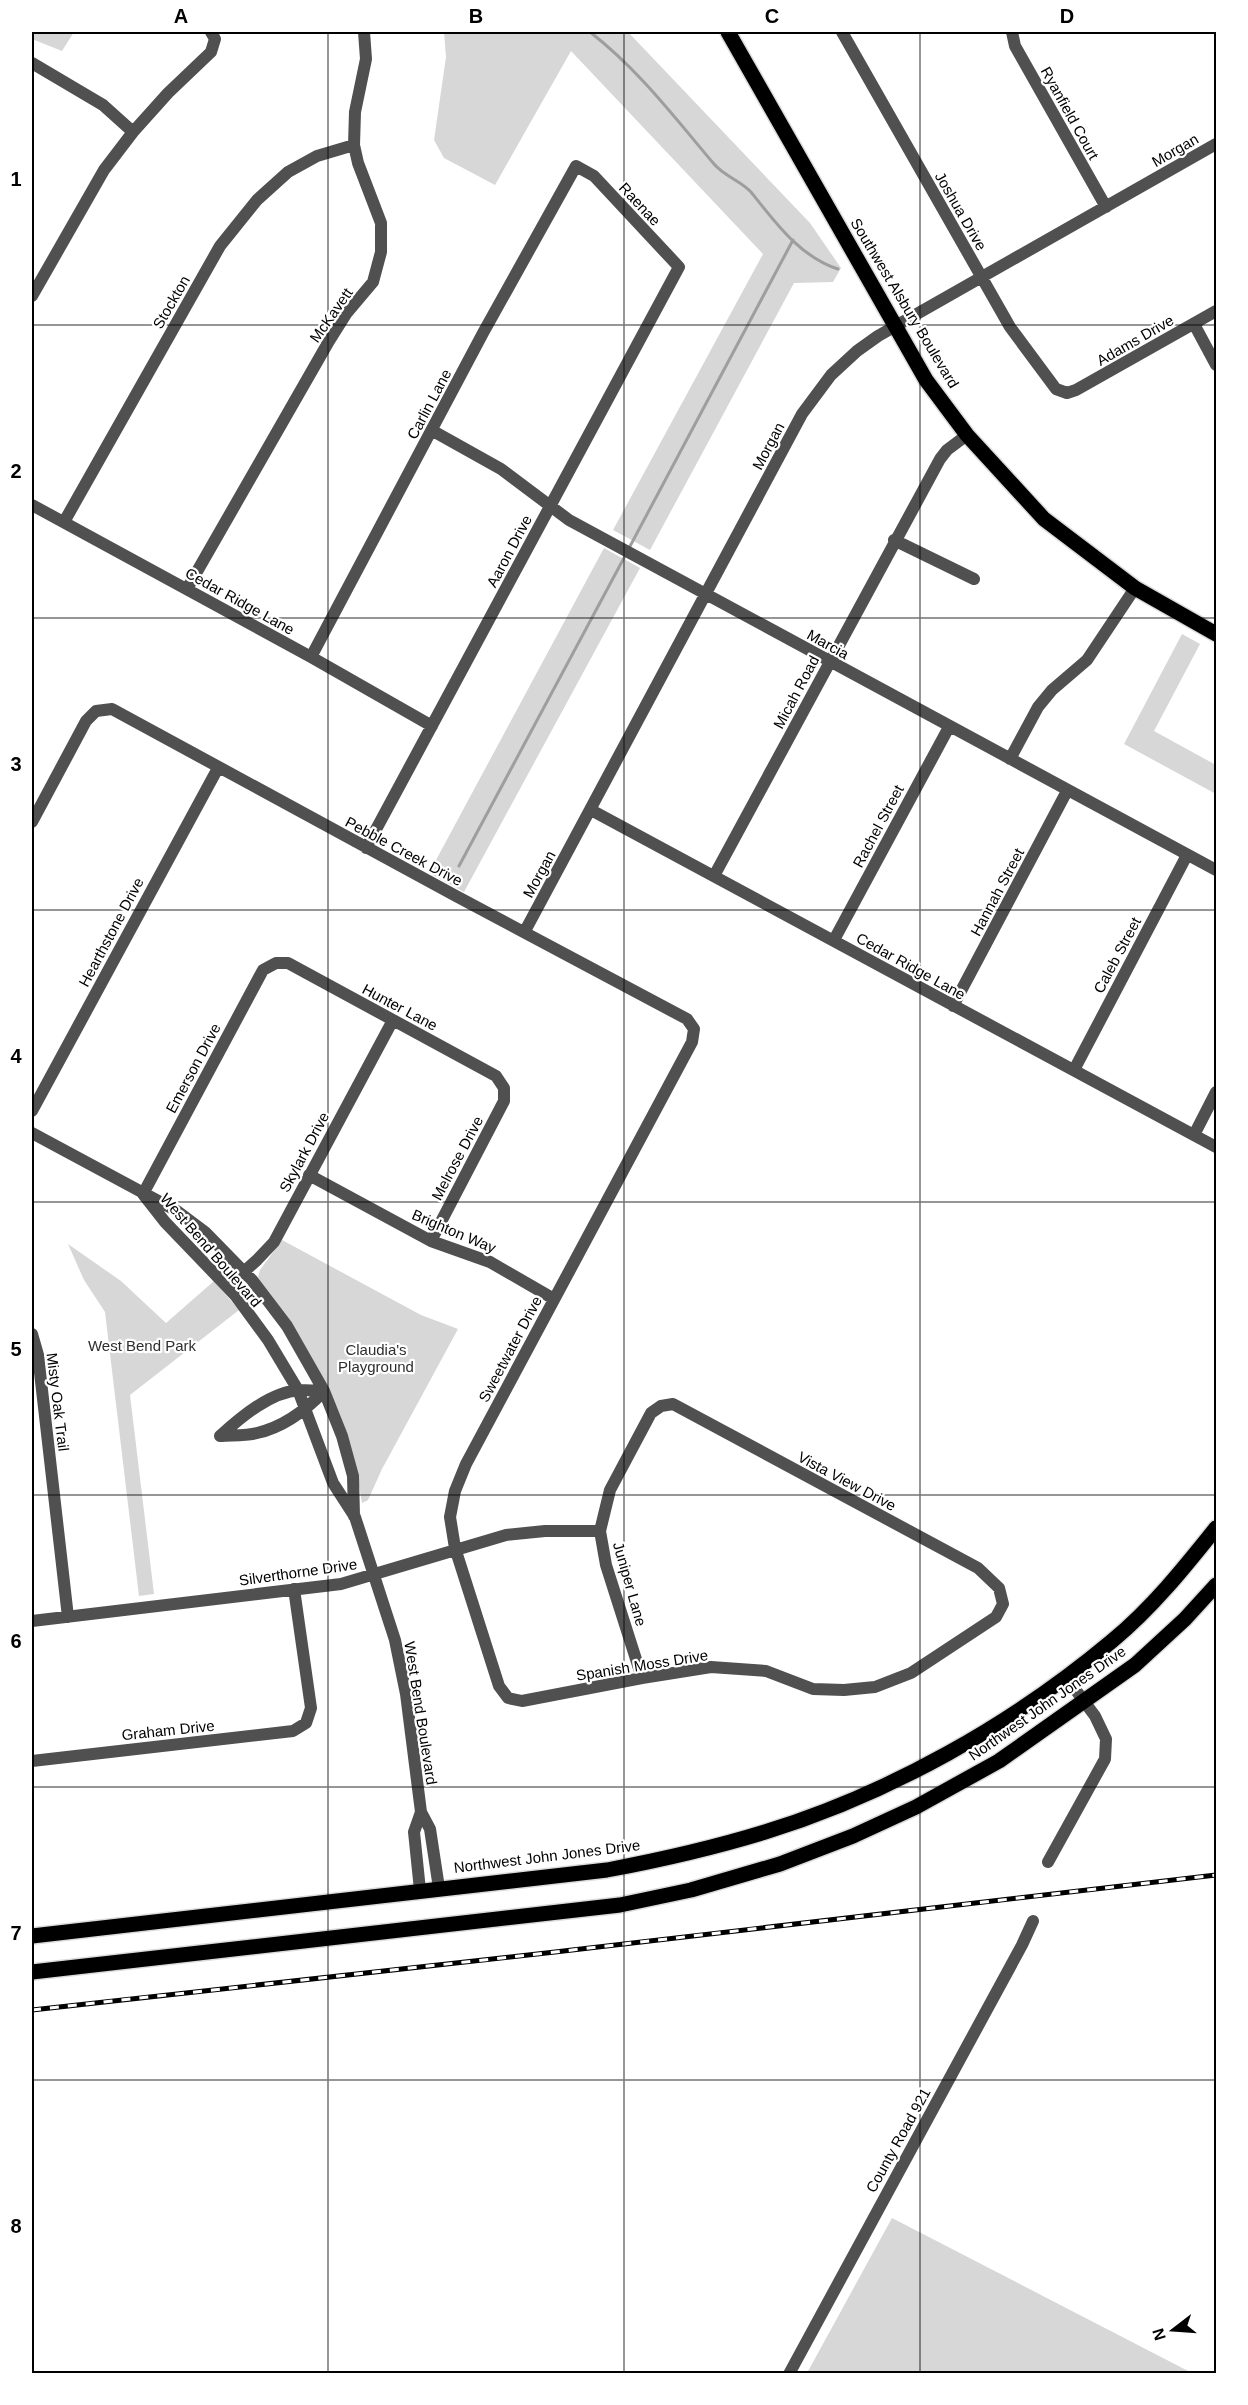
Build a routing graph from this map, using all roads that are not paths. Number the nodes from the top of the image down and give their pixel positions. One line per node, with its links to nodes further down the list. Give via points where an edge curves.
1 (211, 32): 7 (street, via 215,39 211,52)
2 (364, 32): 9 (street, McKavett, via 366,59 355,112)
3 (842, 32): 13 (street, Joshua Drive)
4 (1012, 32): 11 (street, Ryanfield Court, via 1015,46)
5 (733, 33): 17 (main road, Southwest Alsbury Boulevard)
6 (32, 63): 7 (street, via 103,105)
7 (133, 132): 14 (street, via 99,178)
8 (1216, 144): 11 (street, Morgan)
9 (354, 145): 24 (street, Stockton, via 317,156 288,172 257,200 220,246); 28 (street, McKavett, via 381,223 381,252 373,282 329,341)
10 (576, 166): 12 (street, Raenae, via 594,176); 20 (street, Carlin Lane)
11 (1106, 207): 13 (street, Morgan)
12 (679, 267): 23 (street, Aaron Drive)
13 (982, 278): 17 (street, Morgan); 19 (street, Joshua Drive, via 1010,327 1049,380 1056,389)
14 (32, 296)
15 (1216, 311): 16 (street, Adams Drive)
16 (1194, 324): 18 (street); 19 (street, Adams Drive)
17 (895, 326): 21 (main road, Southwest Alsbury Boulevard, via 926,380); 29 (street, Morgan, via 831,375 802,414)
18 (1216, 365)
19 (1067, 393)
20 (433, 430): 23 (street, Marcia, via 501,469); 31 (street, Carlin Lane)
21 (967, 435): 25 (street, Micah Road, via 940,459); 27 (main road, Southwest Alsbury Boulevard, via 1044,519)
22 (32, 505): 24 (street, Cedar Ridge Lane)
23 (550, 506): 29 (street, Marcia); 33 (street, Aaron Drive)
24 (64, 522): 28 (street, Cedar Ridge Lane)
25 (894, 540): 26 (street); 32 (street, Micah Road)
26 (974, 579)
27 (1135, 588): 30 (main road, Southwest Alsbury Boulevard); 35 (street, via 1087,660 1038,707)
28 (187, 589): 31 (street, Cedar Ridge Lane)
29 (706, 594): 32 (street, Marcia); 38 (street, Morgan)
30 (1216, 634)
31 (311, 657): 33 (street, Cedar Ridge Lane)
32 (830, 662): 34 (street, Marcia); 43 (street, Micah Road)
33 (432, 726): 40 (street, Aaron Drive)
34 (949, 727): 35 (street, Marcia); 45 (street, Rachel Street)
35 (1010, 759): 37 (street, Marcia)
36 (218, 768): 39 (street, Pebble Creek Drive, via 112,709 96,711 86,721); 40 (street, Pebble Creek Drive); 53 (street, Hearthstone Drive)
37 (1067, 791): 41 (street, Marcia); 47 (street, Hannah Street)
38 (591, 810): 43 (street, Cedar Ridge Lane); 44 (street, Morgan)
39 (32, 822)
40 (366, 848): 44 (street, Pebble Creek Drive)
41 (1187, 855): 42 (street, Marcia); 50 (street, Caleb Street)
42 (1216, 870)
43 (714, 876): 45 (street, Cedar Ridge Lane)
44 (525, 932): 49 (street, Pebble Creek Drive, via 687,1018)
45 (834, 940): 47 (street, Cedar Ridge Lane)
46 (276, 963): 48 (street, Hunter Lane, via 288,963); 58 (street, Emerson Drive, via 263,970)
47 (953, 1006): 50 (street, Cedar Ridge Lane)
48 (393, 1020): 51 (street, Hunter Lane, via 496,1076); 57 (street, Skylark Drive)
49 (694, 1029): 62 (street, Sweetwater Drive, via 692,1042)
50 (1074, 1070): 55 (street, Cedar Ridge Lane)
51 (504, 1088): 59 (street, Melrose Drive, via 504,1101)
52 (1216, 1092): 55 (street)
53 (32, 1111)
54 (32, 1133): 58 (street, West Bend Boulevard)
55 (1194, 1135): 56 (street, Cedar Ridge Lane)
56 (1216, 1147)
57 (309, 1175): 59 (street, Brighton Way); 60 (street, Skylark Drive, via 274,1242)
58 (143, 1194): 60 (street, West Bend Boulevard, via 177,1210); 61 (street, West Bend Boulevard)
59 (431, 1241): 62 (street, Brighton Way, via 490,1262)
60 (245, 1272): 61 (street, Skylark Drive); 65 (street, West Bend Boulevard, via 287,1326)
61 (228, 1286): 64 (street, West Bend Boulevard, via 268,1340)
62 (554, 1299): 71 (street, Sweetwater Drive, via 455,1491 450,1517)
63 (32, 1334): 76 (street, Misty Oak Trail, via 38,1355)
64 (298, 1390): 65 (street); 67 (street, West Bend Boulevard); 67 (street, via 248,1411 220,1436 257,1434)
65 (324, 1391): 67 (street); 68 (street, West Bend Boulevard, via 353,1476)
66 (661, 1406): 70 (street, Juniper Lane, via 651,1413 610,1490); 75 (street, Vista View Drive, via 673,1404 978,1568 999,1588)
67 (306, 1410): 68 (street, West Bend Boulevard, via 333,1484)
68 (355, 1517): 72 (street, West Bend Boulevard)
69 (1216, 1528): 78 (main road, Northwest John Jones Drive, via 1162,1593 1113,1640)
70 (600, 1531): 71 (street, Silverthorne Drive, via 506,1535); 79 (street, Juniper Lane, via 606,1565)
71 (455, 1548): 72 (street, Silverthorne Drive); 80 (street, Sweetwater Drive, via 499,1686)
72 (374, 1575): 74 (street, Silverthorne Drive, via 341,1584); 83 (street, West Bend Boulevard, via 395,1640 406,1694)
73 (1216, 1585): 81 (main road, Northwest John Jones Drive, via 1135,1665)
74 (294, 1589): 76 (street, Silverthorne Drive); 82 (street, Graham Drive, via 311,1708 306,1723 293,1731)
75 (1003, 1604): 79 (street, Spanish Moss Drive, via 996,1617 911,1673 875,1687 813,1689 766,1671 738,1668 711,1667)
76 (68, 1617): 77 (street, Silverthorne Drive)
77 (32, 1621)
78 (1066, 1677): 81 (street); 85 (main road, Northwest John Jones Drive, via 982,1733 902,1777 836,1807 766,1832 680,1856 607,1870)
79 (642, 1678): 80 (street, Spanish Moss Drive, via 522,1701)
80 (508, 1698)
81 (1085, 1702): 84 (street, via 1106,1738 1105,1759); 89 (main road, Northwest John Jones Drive, via 999,1761 916,1807 780,1864 691,1890 620,1905)
82 (32, 1761)
83 (421, 1812): 85 (street, West Bend Boulevard, via 430,1829); 86 (street, West Bend Boulevard, via 414,1832)
84 (1048, 1862)
85 (439, 1888): 86 (main road, Northwest John Jones Drive)
86 (420, 1890): 88 (main road, Northwest John Jones Drive)
87 (1033, 1921): 90 (street, County Road 921)
88 (32, 1936)
89 (32, 1972)
90 (789, 2373)

